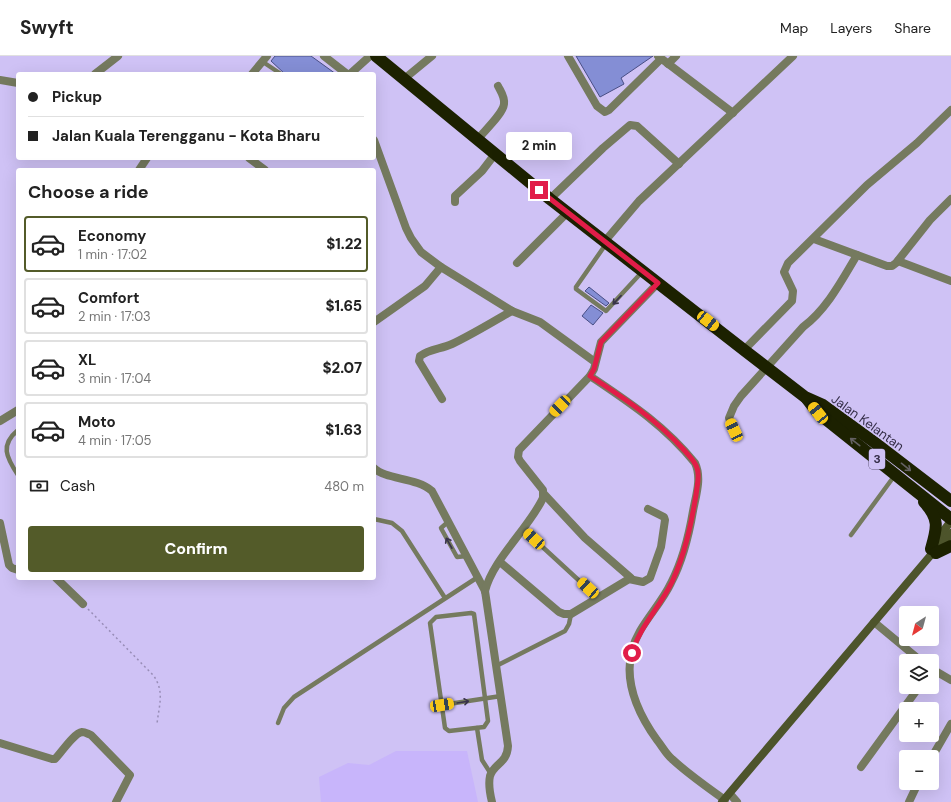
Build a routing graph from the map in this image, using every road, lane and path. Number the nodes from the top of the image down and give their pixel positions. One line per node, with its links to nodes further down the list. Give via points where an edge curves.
1 (118, 56): 11 (street)
2 (324, 56): 14 (street)
3 (370, 56): 15 (street)
4 (376, 56): 16 (highway, 3)
5 (432, 56): 16 (street)
6 (568, 56): 10 (street, via 597,106 605,112)
7 (676, 56): 10 (street)
8 (793, 56): 21 (street)
9 (265, 59): 12 (street); 13 (lane)
10 (662, 60): 21 (street)
11 (97, 72)
12 (254, 72)
13 (279, 72)
14 (346, 72)
15 (351, 72)
16 (404, 79): 22 (highway, 3)
17 (0, 80): 18 (street)
18 (16, 82)
19 (498, 86): 22 (street, via 503,94 502,110)
20 (951, 110): 32 (street, via 917,143 871,181)
21 (733, 113): 26 (street)
22 (478, 139): 24 (highway, 3)
23 (376, 145): 37 (street, via 411,238 421,252)
24 (496, 154): 28 (highway, 3); 30 (street, via 455,196)
25 (252, 160): 27 (street)
26 (679, 164): 28 (street, via 637,126 630,125); 33 (street, via 628,213)
27 (262, 168)
28 (550, 199): 31 (highway, 3)
29 (951, 199): 35 (street, via 930,220)
30 (455, 202)
31 (568, 213): 33 (highway, 3); 36 (street)
32 (814, 239): 34 (street); 43 (street, via 784,267 785,276 793,291 792,301)
33 (606, 242): 38 (highway, 3); 38 (lane, one-way to 33, via 606,311 576,288)
34 (857, 255): 35 (street, via 887,266 892,266); 45 (street, via 817,315)
35 (898, 261): 39 (street)
36 (517, 263)
37 (441, 267): 41 (street); 42 (street, via 425,286)
38 (644, 271): 40 (highway, 3)
39 (951, 281)
40 (658, 283): 43 (highway, 3); 44 (street, via 601,342)
41 (512, 311): 44 (street, via 540,322); 48 (street, via 450,345 420,356 419,361)
42 (376, 321)
43 (744, 350): 45 (highway, 3)
44 (595, 362): 46 (street)
45 (766, 367): 47 (highway, 3); 52 (street, via 741,396 730,415)
46 (590, 376): 58 (street, via 518,450 520,461 541,486); 97 (street, via 652,418 691,458 697,468 698,479 690,530 679,565 662,599 640,632 629,663 630,679 632,691 647,726 671,759)
47 (805, 397): 55 (highway, Jalan Kelantan / 3, one-way to 47, via 818,413); 56 (highway, Jalan Kelantan / 3, one-way to 56, via 822,405)
48 (442, 399)
49 (16, 411): 50 (street)
50 (0, 421)
51 (16, 432): 54 (lane, via 7,440 5,449)
52 (738, 438)
53 (376, 469): 71 (street, via 423,484 432,491)
54 (16, 472)
55 (900, 477): 62 (highway, Jalan Kelantan / 3); 66 (lane); 68 (highway, via 936,519)
56 (929, 485): 57 (highway); 59 (highway, Jalan Kelantan / 3)
57 (951, 491)
58 (544, 494): 64 (street); 72 (street, via 584,538)
59 (951, 501)
60 (648, 509): 72 (street, via 665,518 661,547 652,576 640,582)
61 (376, 519): 75 (lane, via 392,523 402,531)
62 (951, 520): 68 (street)
63 (0, 523): 70 (street, via 9,564)
64 (523, 529): 69 (street); 76 (lane)
65 (951, 534): 68 (street)
66 (851, 536)
67 (951, 546): 68 (highway)
68 (932, 552): 79 (street)
69 (500, 562): 74 (street); 78 (street, via 559,612)
70 (16, 569)
71 (478, 576): 74 (street); 75 (lane)
72 (631, 578): 76 (street)
73 (58, 580): 77 (street)
74 (485, 591): 81 (street)
75 (445, 598): 88 (lane, via 294,697 284,708)
76 (598, 598): 78 (street)
77 (83, 604): 89 (path, via 159,683)
78 (571, 614): 81 (lane, via 565,631)
79 (874, 622): 80 (street); 97 (street)
80 (912, 654)
81 (496, 666): 85 (street)
82 (939, 673): 83 (street)
83 (951, 680)
84 (914, 694): 94 (street)
85 (501, 696): 86 (lane); 95 (street, via 508,755)
86 (484, 698): 87 (lane, one-way to 86); 87 (lane, via 474,614 436,617 430,626); 91 (lane, via 487,724)
87 (442, 705): 91 (lane, via 445,728 449,731)
88 (278, 723)
89 (157, 724)
90 (951, 724): 93 (street)
91 (477, 728): 95 (lane, via 482,760)
92 (0, 743): 98 (street, via 52,760 80,732 91,735 130,775)
93 (936, 750)
94 (861, 767)
95 (491, 774): 99 (street, via 489,785)
96 (914, 790): 101 (street)
97 (726, 799): 100 (street)
98 (116, 802)
99 (492, 802)
100 (737, 802)
101 (908, 802)

